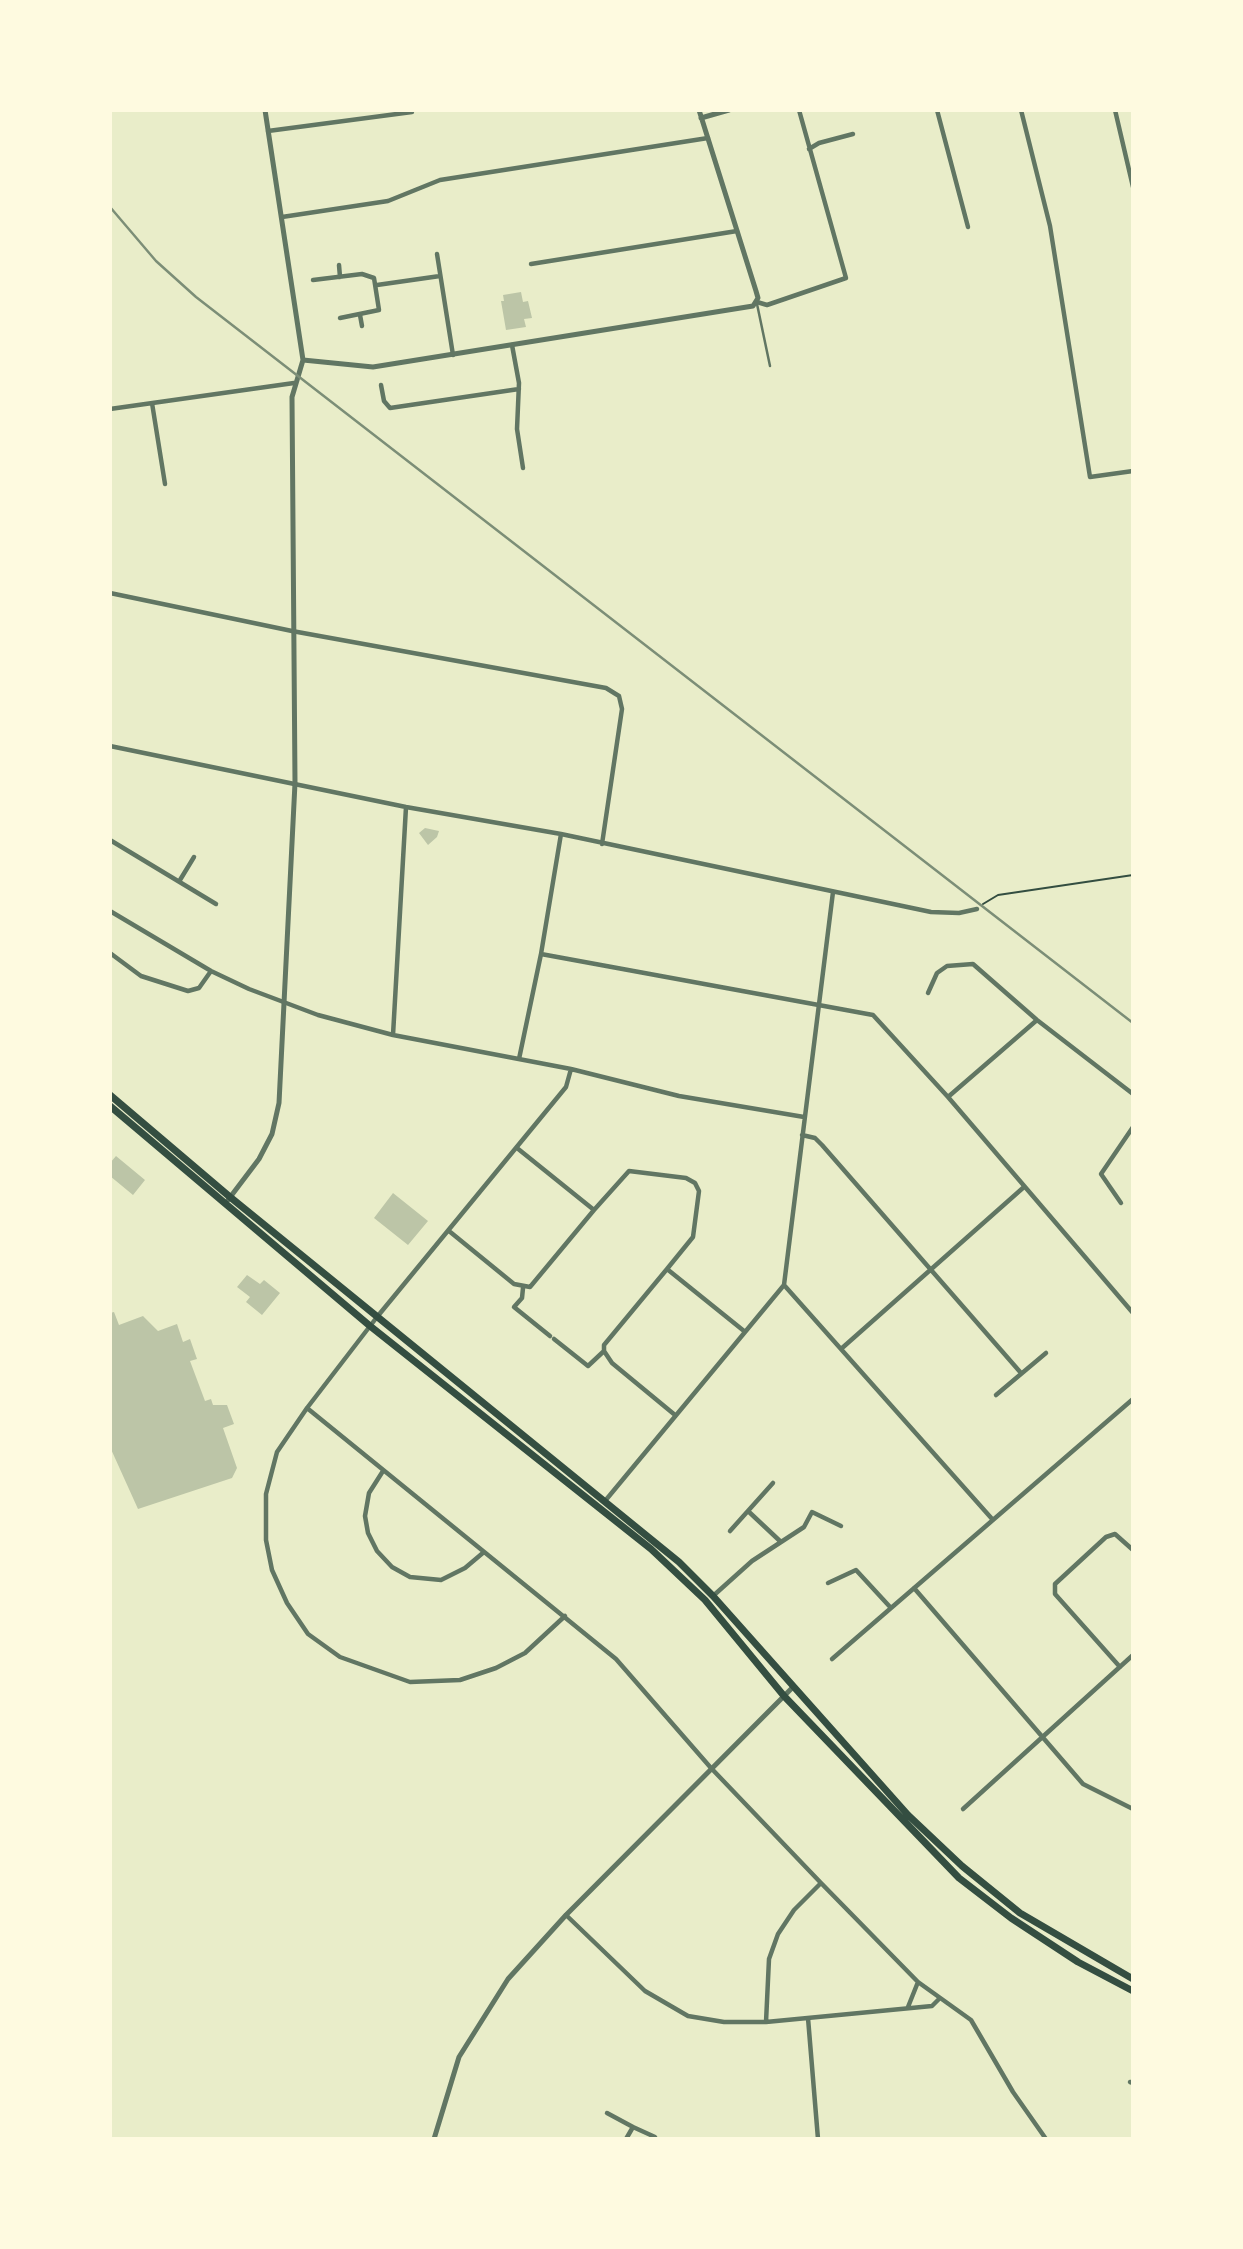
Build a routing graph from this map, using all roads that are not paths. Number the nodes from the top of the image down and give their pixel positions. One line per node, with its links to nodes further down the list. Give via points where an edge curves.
1 (265, 110): 10 (street)
2 (699, 110): 9 (street)
3 (729, 110): 9 (street)
4 (799, 110): 13 (street)
5 (937, 110): 16 (street)
6 (1021, 110): 39 (street, via 1050,226 1090,477)
7 (1115, 110): 14 (street)
8 (412, 112): 10 (street)
9 (701, 118): 12 (street)
10 (268, 131): 15 (street)
11 (853, 134): 13 (street)
12 (708, 138): 15 (street, via 440,180 388,201); 17 (street)
13 (809, 149): 25 (street, via 846,278 767,305)
14 (1133, 187)
15 (282, 217): 31 (street)
16 (968, 227)
17 (737, 231): 19 (street); 25 (street)
18 (437, 254): 21 (street)
19 (531, 264)
20 (339, 265): 22 (street)
21 (440, 276): 24 (street); 30 (street)
22 (340, 277): 23 (street); 24 (street, via 368,274)
23 (313, 280)
24 (377, 285): 26 (street, via 379,310)
25 (757, 302): 29 (street, via 746,308); 32 (lane)
26 (360, 315): 27 (street); 28 (street)
27 (340, 318)
28 (362, 326)
29 (512, 345): 30 (street); 35 (street)
30 (453, 355): 31 (street, via 373,367)
31 (303, 360): 33 (street)
32 (770, 366)
33 (294, 383): 36 (street); 42 (street)
34 (380, 385): 35 (street, via 390,408)
35 (519, 389): 38 (street, via 517,429)
36 (152, 403): 37 (street); 40 (street)
37 (110, 409)
38 (523, 468)
39 (1133, 471)
40 (165, 484)
41 (110, 593): 42 (street)
42 (292, 631): 44 (street); 48 (street, via 593,686 619,696 622,709)
43 (110, 746): 44 (street)
44 (295, 783): 45 (street); 60 (street)
45 (406, 807): 46 (street); 62 (street)
46 (561, 834): 48 (street); 56 (street)
47 (110, 840): 50 (street)
48 (603, 844): 51 (street)
49 (194, 857): 50 (street)
50 (180, 880): 52 (street)
51 (833, 892): 53 (street, via 931,912); 59 (street)
52 (216, 904)
53 (976, 909)
54 (110, 911): 57 (street)
55 (110, 953): 57 (street, via 141,976 188,991 199,988)
56 (541, 954): 59 (street); 63 (street)
57 (211, 971): 60 (street)
58 (928, 992): 61 (street, via 937,973 947,966 973,964)
59 (817, 1003): 67 (street, via 873,1015); 69 (street)
60 (285, 1004): 62 (street); 74 (street, via 279,1103 272,1134)
61 (1037, 1020): 65 (street); 67 (street)
62 (393, 1035): 63 (street)
63 (519, 1059): 64 (street)
64 (571, 1069): 69 (street, via 679,1096); 72 (street, via 566,1087)
65 (1133, 1094)
66 (110, 1095): 74 (main road)
67 (948, 1097): 73 (street)
68 (110, 1106): 76 (main road)
69 (804, 1117): 71 (street)
70 (1133, 1127): 75 (street, via 1101,1174)
71 (802, 1135): 80 (street, via 822,1145); 81 (street)
72 (517, 1148): 77 (street); 78 (street)
73 (1024, 1187): 80 (street); 83 (street)
74 (230, 1197): 76 (street); 84 (main road)
75 (1121, 1203)
76 (223, 1205): 85 (main road)
77 (594, 1210): 79 (street, via 629,1171 686,1178 695,1184 699,1191 693,1237); 82 (street, via 536,1281)
78 (449, 1231): 82 (street); 84 (street)
79 (667, 1269): 86 (street); 88 (street, via 604,1345)
80 (931, 1269): 87 (street); 90 (street)
81 (784, 1284): 86 (street); 87 (street)
82 (523, 1288): 88 (street, via 514,1307 588,1366)
83 (1133, 1313)
84 (377, 1317): 85 (street); 97 (main road)
85 (370, 1326): 93 (street); 114 (main road, via 651,1549 705,1600)
86 (744, 1331): 94 (street)
87 (841, 1349): 99 (street)
88 (604, 1351): 94 (street, via 611,1363)
89 (1046, 1353): 90 (street)
90 (1021, 1373): 91 (street)
91 (996, 1395)
92 (1133, 1398): 99 (street)
93 (307, 1408): 95 (street); 109 (street, via 276,1452 266,1494 272,1570 286,1603 308,1634 340,1657 410,1682 460,1680 525,1653)
94 (675, 1415): 97 (street)
95 (383, 1471): 104 (street); 104 (street, via 369,1493 365,1516 377,1551 392,1567 410,1577 441,1580 465,1569)
96 (773, 1483): 98 (street)
97 (605, 1501): 107 (main road)
98 (748, 1511): 101 (street); 102 (street)
99 (993, 1520): 106 (street)
100 (841, 1526): 102 (street, via 812,1512 804,1527)
101 (730, 1531)
102 (781, 1542): 107 (street)
103 (1133, 1550): 112 (street, via 1115,1534 1106,1537 1055,1584 1055,1594)
104 (484, 1552): 109 (street)
105 (828, 1583): 108 (street, via 856,1570)
106 (914, 1588): 108 (street); 115 (street)
107 (713, 1596): 113 (main road)
108 (891, 1608): 111 (street)
109 (565, 1616): 116 (street, via 616,1659)
110 (1133, 1655): 112 (street)
111 (832, 1659)
112 (1120, 1667): 115 (street)
113 (793, 1687): 114 (street); 121 (main road, via 908,1815 962,1866 1020,1913)
114 (785, 1696): 116 (street); 123 (main road, via 959,1878 1011,1919)
115 (1044, 1736): 117 (street); 118 (street, via 1083,1784)
116 (711, 1768): 119 (street); 120 (street)
117 (962, 1809)
118 (1133, 1809)
119 (821, 1883): 122 (street); 127 (street, via 778,1934 769,1959)
120 (566, 1915): 127 (street, via 645,1991 688,2016); 131 (street, via 508,1979 481,2020 460,2057)
121 (1133, 1979)
122 (918, 1982): 124 (street); 125 (street)
123 (1133, 1991)
124 (940, 1998): 125 (street, via 932,2006); 134 (street, via 971,2020)
125 (908, 2008): 126 (street)
126 (808, 2018): 127 (street); 133 (street)
127 (766, 2022)
128 (607, 2113): 129 (street)
129 (633, 2127): 130 (street); 132 (street)
130 (655, 2137)
131 (434, 2139)
132 (626, 2139)
133 (818, 2139)
134 (1046, 2139)

